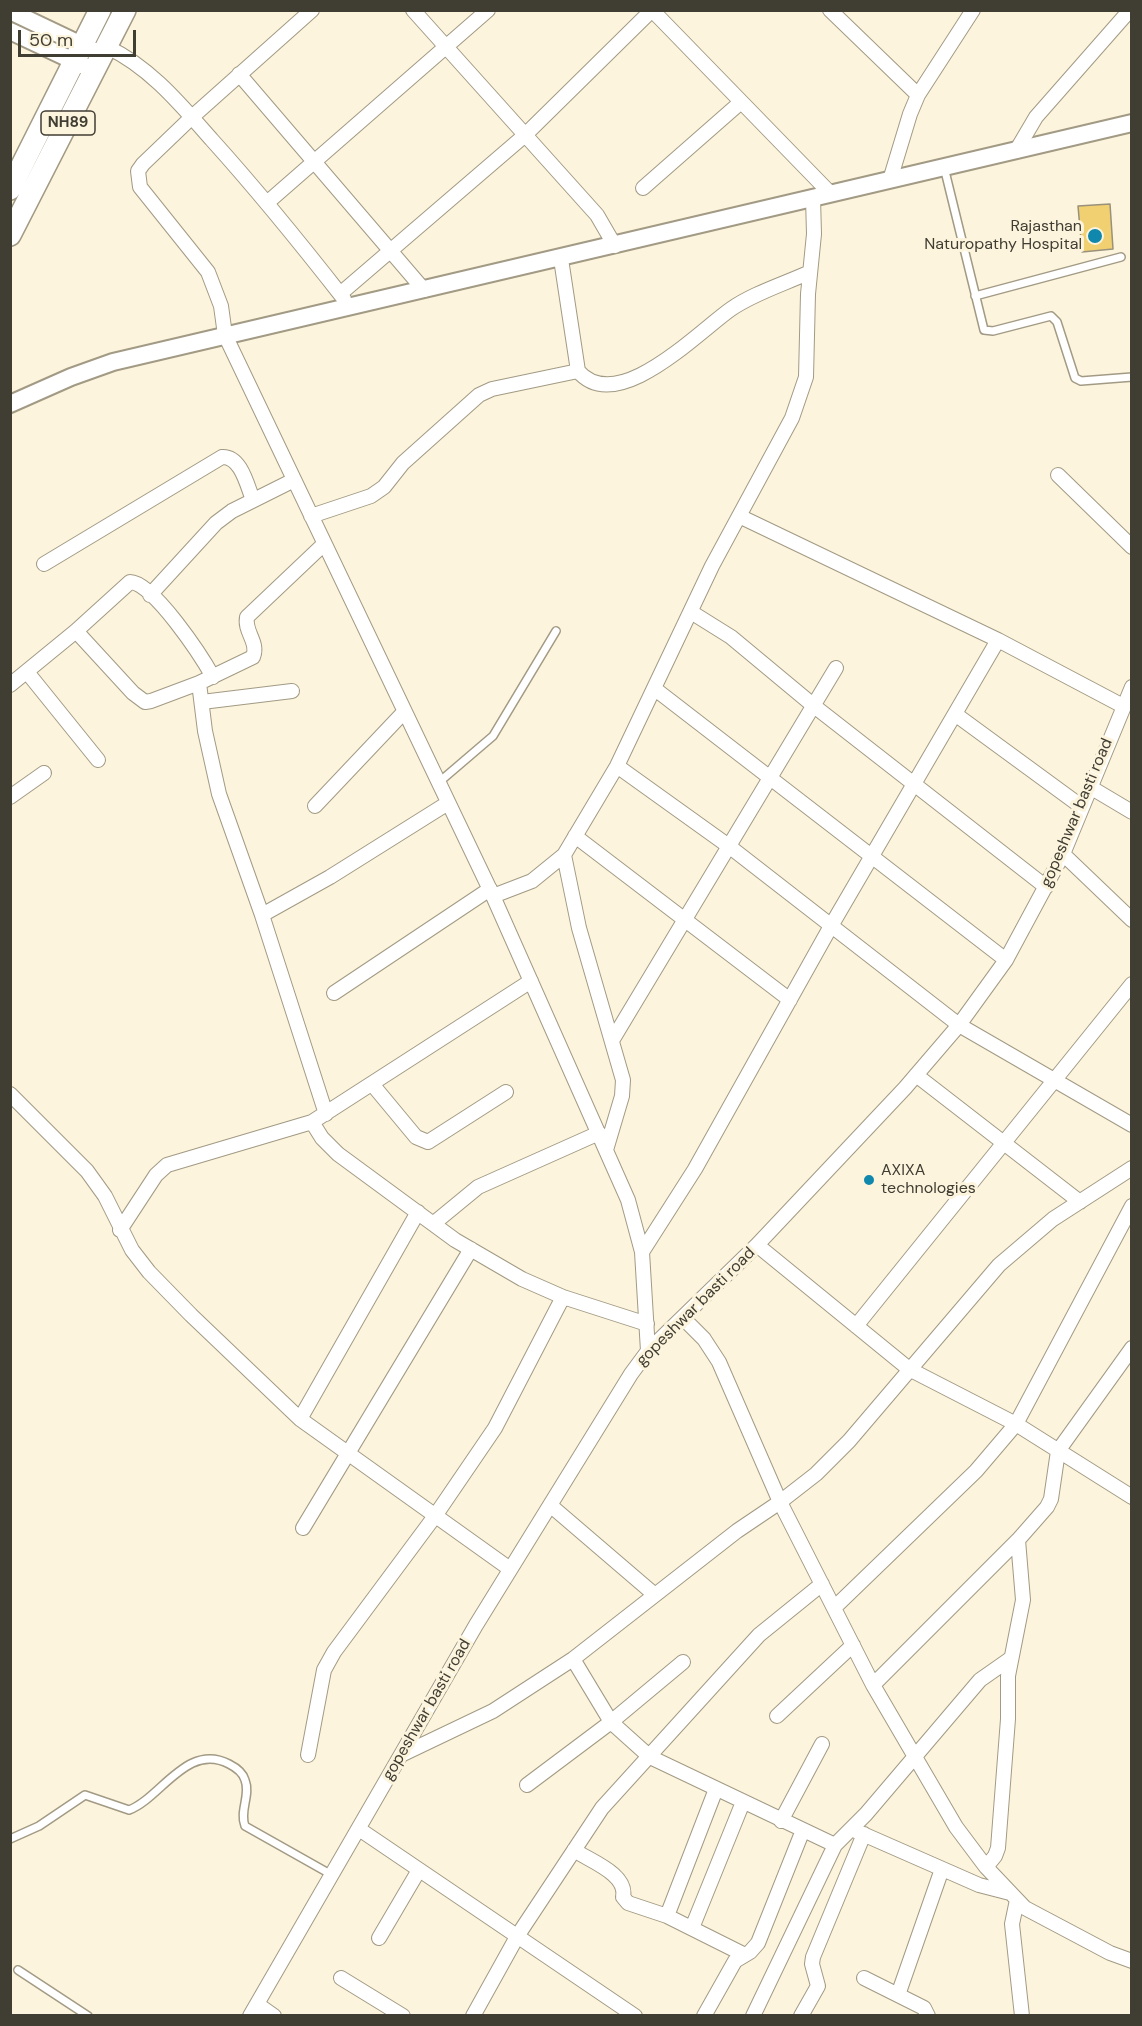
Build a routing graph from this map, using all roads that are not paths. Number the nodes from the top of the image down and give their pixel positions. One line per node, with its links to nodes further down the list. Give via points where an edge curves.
1 (100, 10): 13 (main road, NH89)
2 (125, 10): 14 (main road, NH89)
3 (312, 10): 15 (street)
4 (413, 10): 12 (street)
5 (488, 10): 12 (street)
6 (830, 10): 16 (street)
7 (973, 10): 16 (street)
8 (10, 11): 13 (street)
9 (652, 11): 17 (street); 20 (street)
10 (1126, 15): 21 (street, via 1036,117)
11 (10, 31): 13 (street)
12 (446, 46): 20 (street); 22 (street)
13 (79, 53): 14 (street); 26 (main road, NH89)
14 (102, 58): 18 (street, via 129,57); 30 (main road, NH89)
15 (239, 74): 18 (street); 22 (street)
16 (918, 96): 24 (street)
17 (741, 102): 25 (street); 27 (street)
18 (192, 117): 29 (street); 40 (street, via 143,164 137,179 208,272 221,306)
19 (1131, 123): 21 (street)
20 (524, 135): 31 (street, via 597,215); 32 (street)
21 (1016, 151): 23 (street)
22 (315, 161): 29 (street); 32 (street)
23 (944, 167): 24 (street); 38 (lane)
24 (890, 180): 27 (street)
25 (643, 188)
26 (10, 189)
27 (831, 194): 28 (street)
28 (813, 198): 31 (street); 35 (street)
29 (268, 202): 37 (street)
30 (10, 235)
31 (615, 246): 34 (street)
32 (390, 251): 36 (street); 37 (street)
33 (1121, 257): 38 (lane)
34 (561, 259): 36 (street); 41 (street)
35 (810, 272): 41 (street, via 745,301 644,375 604,385 593,383); 48 (street, via 802,396)
36 (424, 290): 39 (street)
37 (340, 294): 39 (street)
38 (975, 296): 42 (lane, via 982,327 988,332 1046,316 1054,318 1071,374 1078,380)
39 (350, 308): 40 (street)
40 (225, 335): 43 (street, via 113,362); 45 (street)
41 (578, 371): 47 (street, via 479,395 404,463 384,487 371,496)
42 (1131, 377)
43 (10, 404)
44 (1058, 475): 50 (street)
45 (294, 480): 46 (street); 47 (street)
46 (254, 500): 51 (street, via 236,461 230,456 222,457); 52 (street, via 216,524)
47 (311, 516): 49 (street)
48 (739, 516): 53 (street); 56 (street)
49 (324, 544): 59 (street, via 247,617 253,657); 68 (street)
50 (1131, 547)
51 (44, 564)
52 (150, 595): 55 (street, via 140,584 130,582); 59 (street, via 198,650)
53 (691, 612): 63 (street); 66 (street, via 731,637)
54 (556, 631): 74 (lane, via 493,736)
55 (76, 632): 58 (street); 60 (street, via 145,702)
56 (998, 640): 67 (street); 69 (street)
57 (836, 668): 66 (street)
58 (27, 672): 61 (street); 70 (street)
59 (213, 677): 60 (street)
60 (199, 683): 65 (street)
61 (10, 686)
62 (1131, 687): 67 (street, gopeshwar basti road)
63 (655, 689): 71 (street); 73 (street)
64 (292, 691): 65 (street)
65 (202, 702): 89 (street, via 219,794)
66 (814, 706): 73 (street); 75 (street)
67 (1123, 706): 76 (street, gopeshwar basti road)
68 (404, 712): 74 (street); 79 (street)
69 (955, 714): 75 (street); 80 (street)
70 (98, 760)
71 (617, 766): 82 (street); 83 (street)
72 (44, 773): 77 (street)
73 (770, 780): 83 (street); 86 (street)
74 (438, 783): 78 (street)
75 (914, 783): 86 (street); 87 (street)
76 (1090, 787): 80 (street, gopeshwar basti road); 81 (street)
77 (10, 797)
78 (448, 803): 88 (street); 89 (street)
79 (315, 806)
80 (1082, 807): 84 (street, gopeshwar basti road)
81 (1131, 812)
82 (575, 836): 85 (street); 91 (street)
83 (730, 847): 91 (street); 92 (street)
84 (1063, 854): 87 (street, gopeshwar basti road); 90 (street)
85 (564, 855): 88 (street, via 532,881); 99 (street, via 579,928)
86 (873, 858): 92 (street); 93 (street)
87 (1046, 887): 93 (street, gopeshwar basti road)
88 (491, 892): 94 (street); 96 (street)
89 (262, 915): 105 (street)
90 (1131, 920)
91 (685, 921): 97 (street); 99 (street)
92 (831, 926): 97 (street); 98 (street)
93 (1006, 960): 98 (street, gopeshwar basti road)
94 (531, 981): 102 (street); 108 (street)
95 (1131, 984): 101 (street)
96 (334, 993)
97 (790, 1000): 119 (street, via 695,1170)
98 (959, 1025): 100 (street, gopeshwar basti road); 101 (street)
99 (613, 1040): 110 (street, via 622,1096)
100 (916, 1075): 109 (street); 117 (street, gopeshwar basti road)
101 (1055, 1082): 107 (street); 109 (street)
102 (372, 1084): 103 (street, via 416,1137 428,1142); 105 (street)
103 (506, 1092)
104 (10, 1094): 116 (street, via 87,1171 105,1196)
105 (326, 1114): 106 (street)
106 (312, 1122): 114 (street, via 328,1146); 116 (street, via 167,1165 156,1175)
107 (1131, 1125)
108 (599, 1133): 110 (street); 115 (street, via 478,1187)
109 (1005, 1142): 112 (street); 123 (street)
110 (606, 1150): 119 (street, via 628,1200)
111 (1131, 1168): 112 (street)
112 (1080, 1202): 126 (street, via 1028,1237 999,1265)
113 (1131, 1206): 128 (street)
114 (418, 1212): 115 (street); 127 (street)
115 (433, 1224): 118 (street)
116 (120, 1230): 127 (street, via 163,1286)
117 (758, 1245): 121 (street, gopeshwar basti road); 123 (street)
118 (471, 1249): 120 (street, via 522,1279); 130 (street)
119 (642, 1251): 122 (street)
120 (563, 1297): 122 (street); 134 (street, via 495,1428)
121 (682, 1318): 125 (street, gopeshwar basti road); 132 (street, via 705,1339 719,1362)
122 (647, 1324): 125 (street)
123 (856, 1326): 126 (street)
124 (1131, 1348): 129 (street)
125 (648, 1351): 133 (street, gopeshwar basti road)
126 (909, 1369): 128 (street); 132 (street, via 849,1441)
127 (300, 1419): 130 (street)
128 (1016, 1424): 129 (street); 140 (street, via 976,1471)
129 (1058, 1451): 131 (street); 136 (street, via 1051,1499)
130 (348, 1454): 134 (street); 135 (street)
131 (1129, 1491)
132 (780, 1502): 138 (street); 139 (street)
133 (550, 1505): 137 (street, gopeshwar basti road); 139 (street)
134 (435, 1516): 137 (street); 150 (street, via 324,1670)
135 (303, 1528)
136 (1018, 1540): 143 (street, via 1023,1600); 145 (street)
137 (510, 1569): 149 (street, gopeshwar basti road)
138 (822, 1584): 140 (street); 151 (street, via 759,1635)
139 (655, 1595): 142 (street)
140 (834, 1608): 141 (street)
141 (853, 1645): 145 (street); 146 (street)
142 (573, 1659): 147 (street); 149 (street, via 493,1711)
143 (1010, 1659): 152 (street, via 980,1680); 163 (street, via 998,1848)
144 (683, 1662): 147 (street)
145 (873, 1685): 152 (street)
146 (777, 1716)
147 (611, 1722): 151 (street); 153 (street)
148 (822, 1744): 156 (street)
149 (403, 1754): 157 (street, gopeshwar basti road)
150 (308, 1755)
151 (650, 1757): 154 (street); 162 (street, via 602,1808)
152 (914, 1757): 159 (street); 163 (street, via 956,1827)
153 (527, 1785)
154 (716, 1789): 155 (street); 168 (street)
155 (743, 1802): 156 (street); 169 (street)
156 (781, 1821): 158 (street)
157 (359, 1830): 165 (street); 166 (street, gopeshwar basti road)
158 (803, 1830): 161 (street); 172 (street, via 758,1943)
159 (858, 1832): 161 (street); 164 (street); 186 (street, via 813,1957 818,1986)
160 (10, 1839): 166 (lane, via 39,1826 85,1795 129,1810 141,1805 182,1768 202,1760 221,1760 245,1780 245,1826)
161 (835, 1845): 185 (street)
162 (574, 1850): 168 (street, via 621,1880 623,1897 628,1903); 170 (street)
163 (986, 1867): 167 (street)
164 (942, 1869): 167 (street); 177 (street)
165 (419, 1870): 170 (street); 171 (street)
166 (332, 1875): 178 (street, gopeshwar basti road)
167 (1013, 1897): 173 (street, via 1042,1919); 188 (street, via 1012,1924)
168 (667, 1916): 169 (street)
169 (692, 1928): 172 (street)
170 (518, 1935): 182 (street); 183 (street)
171 (379, 1938)
172 (745, 1955): 184 (street, via 735,1961)
173 (1131, 1961)
174 (18, 1970): 179 (lane)
175 (342, 1978): 181 (street)
176 (864, 1978): 177 (street)
177 (898, 1995): 187 (street, via 924,2008)
178 (254, 2010): 180 (street)
179 (88, 2016)
180 (274, 2016)
181 (403, 2016)
182 (473, 2016)
183 (635, 2016)
184 (704, 2016)
185 (753, 2016)
186 (801, 2016)
187 (928, 2016)
188 (1022, 2016)

